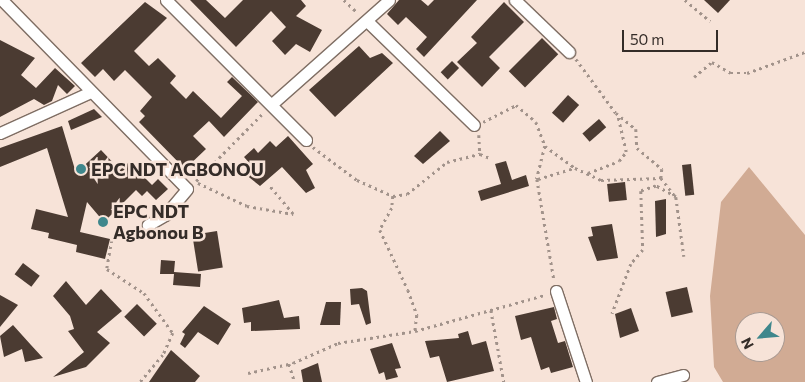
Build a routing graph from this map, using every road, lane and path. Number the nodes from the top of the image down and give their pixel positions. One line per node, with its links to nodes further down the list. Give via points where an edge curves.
1 (2, 0): 12 (street)
2 (166, 0): 13 (street)
3 (344, 0): 7 (path)
4 (389, 0): 7 (street)
5 (515, 0): 9 (street)
6 (685, 0): 8 (path)
7 (367, 21): 13 (street); 15 (street)
8 (710, 21)
9 (569, 52): 14 (path)
10 (805, 52): 11 (path, via 747,73 731,73 712,62)
11 (694, 77)
12 (91, 92): 16 (street); 28 (street, via 187,189 165,215)
13 (273, 103): 17 (street); 25 (path, via 194,183 247,206 293,214)
14 (616, 112): 22 (path, via 626,152 619,161); 23 (path, via 636,129 637,148 662,169)
15 (474, 125): 18 (path, via 516,105 536,122); 19 (path)
16 (0, 133)
17 (306, 140): 26 (path, via 357,180)
18 (545, 146): 21 (path); 24 (path)
19 (480, 154): 20 (path); 26 (path, via 447,162 407,194)
20 (490, 158)
21 (575, 168): 22 (path); 24 (path)
22 (587, 173): 23 (path, via 601,180)
23 (661, 178): 27 (path)
24 (537, 179): 31 (path)
25 (269, 185)
26 (393, 196): 34 (path, via 392,208 380,230 408,290 416,315)
27 (676, 197): 30 (path); 33 (path, via 656,186 640,191 643,250 631,264)
28 (148, 225)
29 (112, 240): 38 (path, via 107,269 144,293 173,333 163,355)
30 (684, 256)
31 (556, 291): 32 (path); 41 (street)
32 (491, 310): 34 (path); 40 (path)
33 (612, 314)
34 (414, 331): 35 (path, via 338,343)
35 (290, 364): 36 (path); 39 (path)
36 (248, 373)
37 (683, 375): 42 (street)
38 (140, 382)
39 (295, 382)
40 (504, 382)
41 (586, 382)
42 (657, 382)

